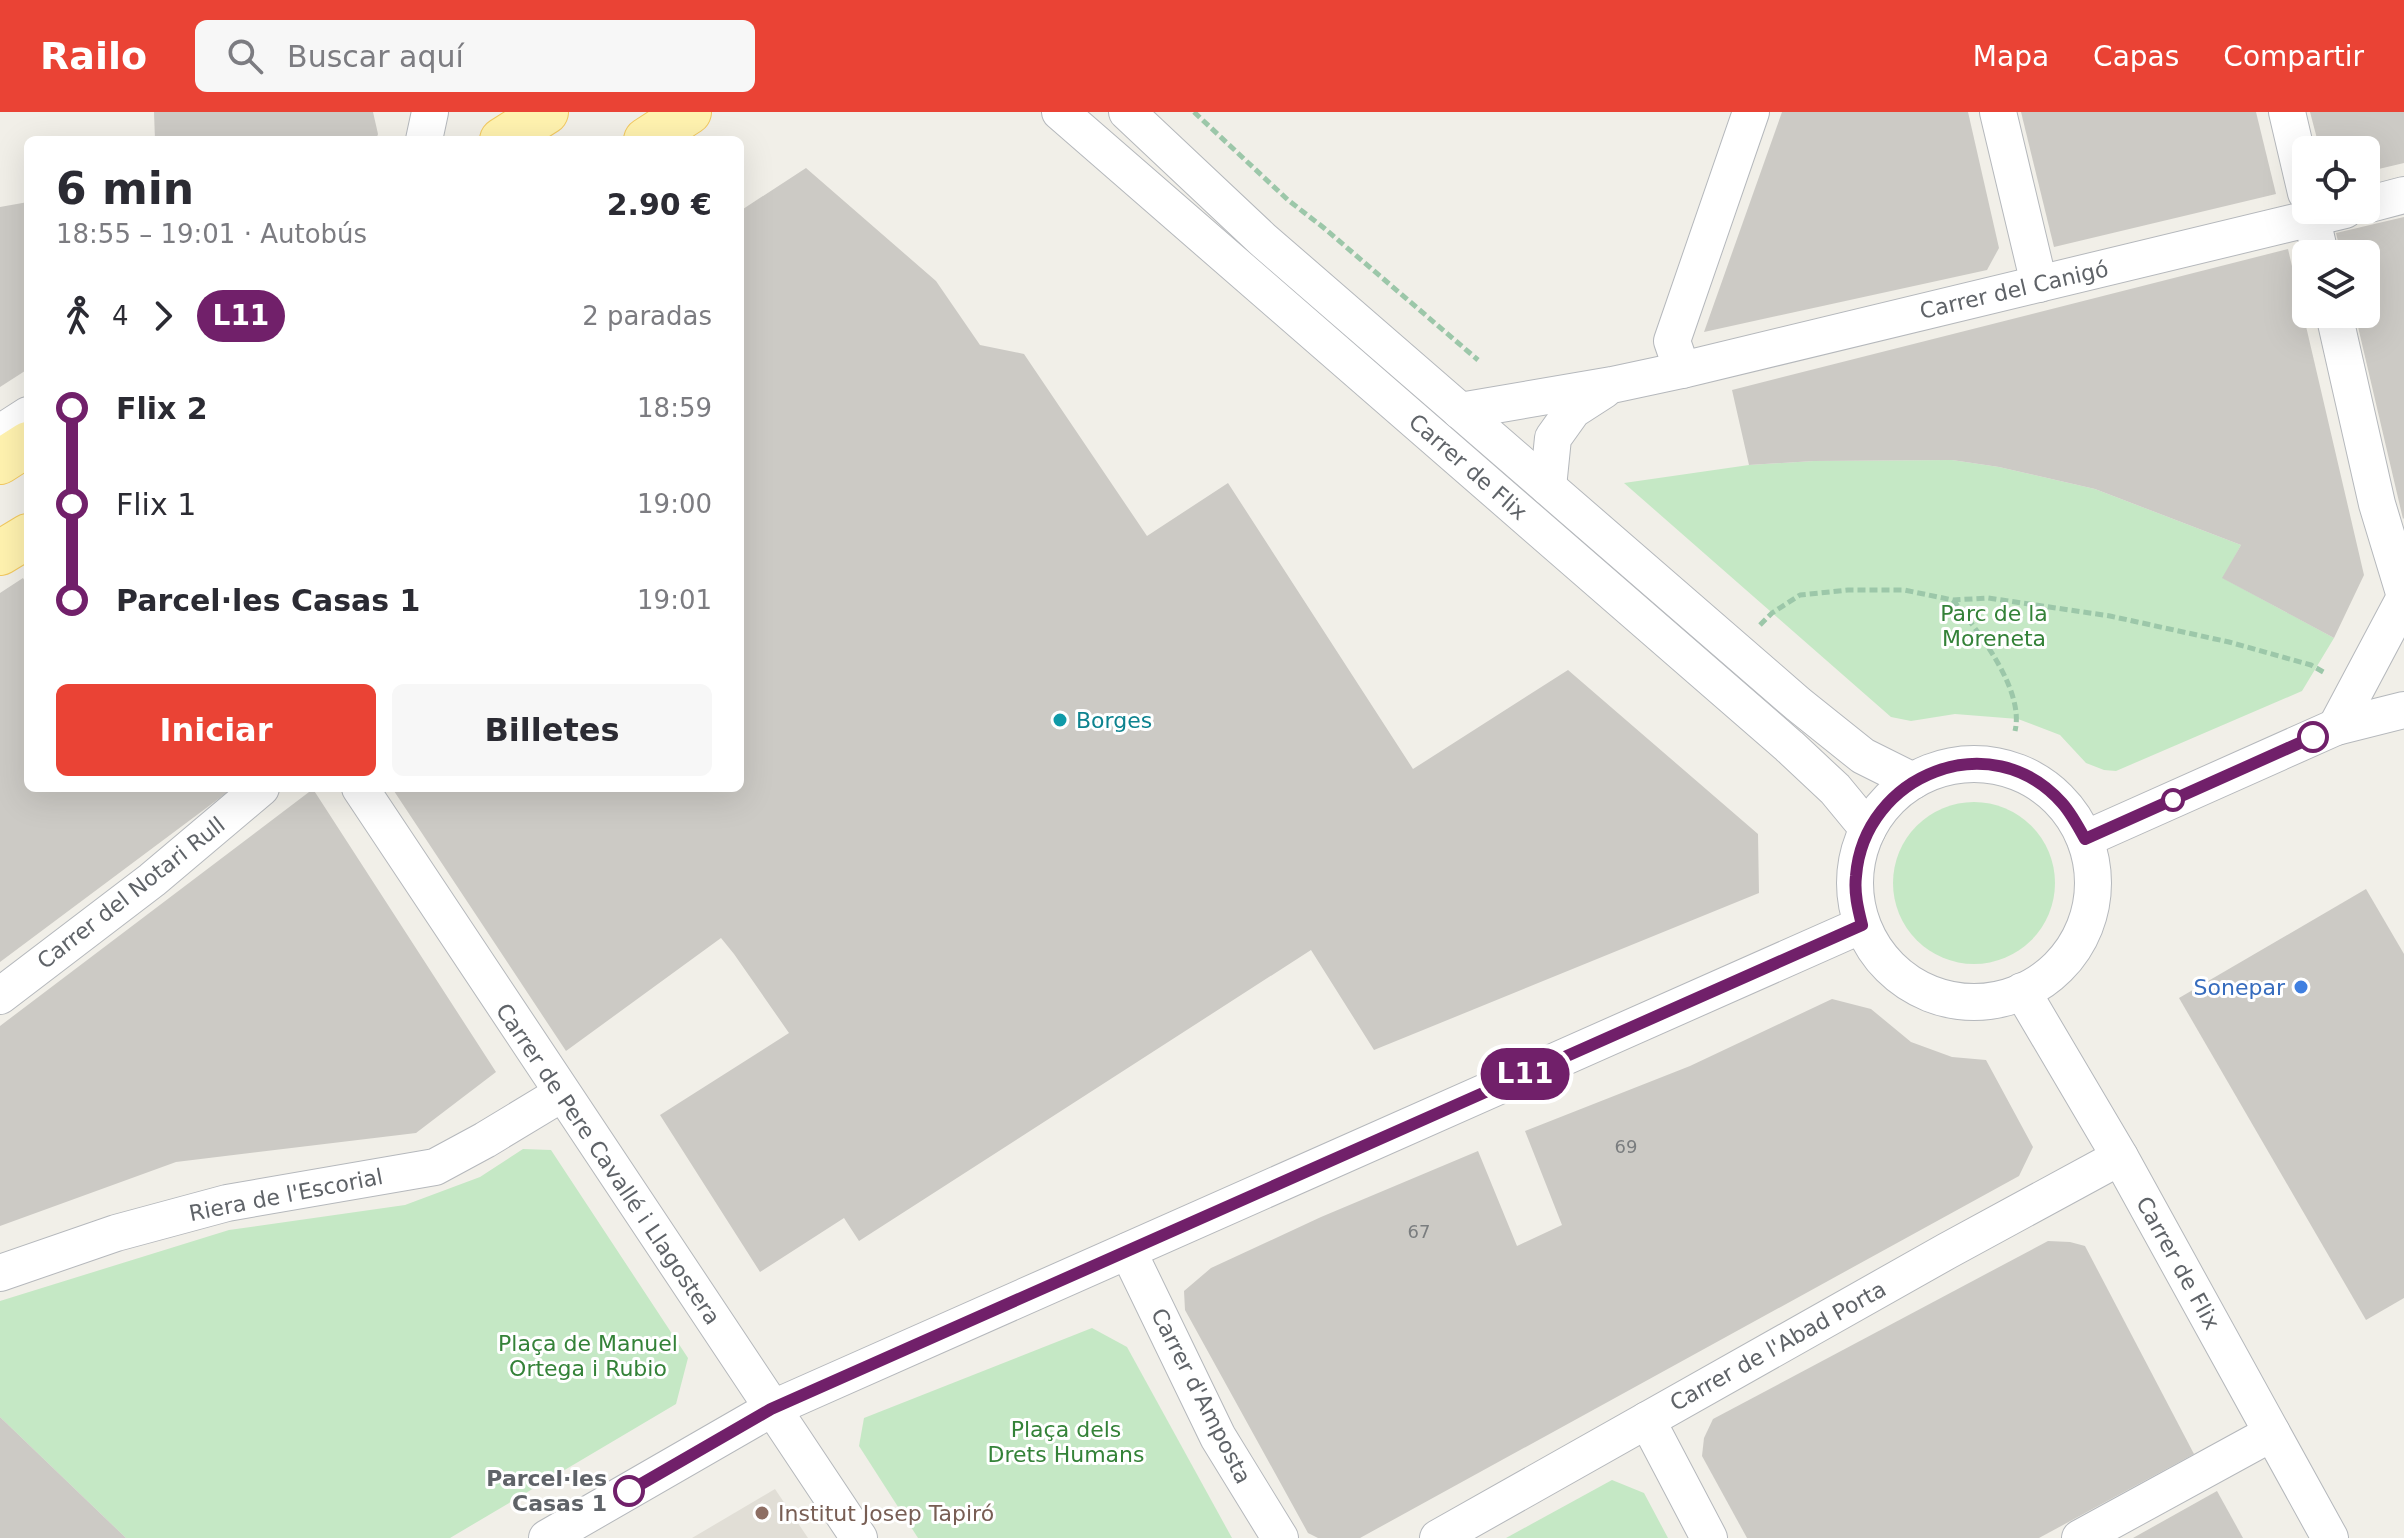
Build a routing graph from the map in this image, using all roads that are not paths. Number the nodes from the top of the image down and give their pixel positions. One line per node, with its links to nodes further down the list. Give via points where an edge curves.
1 (430, 112): 9 (street)
2 (546, 112): 10 (main road)
3 (689, 112): 11 (main road)
4 (1060, 112): 34 (street, Carrer de Flix, via 1789,746)
5 (1127, 112): 20 (street, Carrer de Flix, via 1262,239)
6 (1751, 112): 18 (street, via 1672,341)
7 (1998, 112): 16 (street)
8 (2287, 112): 12 (street)
9 (425, 136)
10 (508, 136)
11 (652, 136)
12 (2295, 136)
13 (2404, 195): 14 (street)
14 (2380, 201)
15 (2292, 215): 16 (street, Carrer del Canigó)
16 (2039, 284): 18 (street, Carrer del Canigó)
17 (2337, 328): 28 (street)
18 (1682, 370): 19 (street, Carrer del Canigó)
19 (1612, 385): 20 (street, Carrer del Canigó); 25 (street, Carrer del Canigó, via 1573,410 1553,438)
20 (1460, 411): 25 (street, Carrer de Flix)
21 (24, 418): 22 (street)
22 (0, 433)
23 (24, 447): 24 (main road)
24 (0, 462)
25 (1548, 487): 31 (street, Carrer de Flix, via 1798,704 1863,756)
26 (24, 538): 27 (main road)
27 (0, 553)
28 (2404, 596): 30 (street)
29 (2404, 710): 30 (street)
30 (2336, 727): 35 (street)
31 (1913, 781): 34 (street, via 1892,797); 35 (street, via 1962,765 2003,768 2053,795)
32 (256, 792): 38 (street, Carrer del Notari Rull)
33 (363, 792): 39 (street, Carrer de Pere Cavallé i Llagostera)
34 (1868, 829): 36 (street, via 1855,878)
35 (2085, 839): 37 (street, via 2092,901 2082,933 2060,966)
36 (1862, 925): 37 (street, via 1885,962 1931,994 1982,1002); 41 (street)
37 (2022, 991): 40 (street, Carrer de Flix)
38 (0, 996)
39 (561, 1094): 42 (street, Riera de l'Escorial, via 435,1167 227,1203 116,1233); 43 (street, Carrer de Pere Cavallé i Llagostera)
40 (2120, 1157): 44 (street, Carrer de l'Abad Porta); 45 (street, Carrer de Flix)
41 (1128, 1251): 43 (street); 48 (street, Carrer d'Amposta, via 1218,1437)
42 (0, 1273)
43 (771, 1409): 46 (street); 47 (street, Carrer de Pere Cavallé i Llagostera)
44 (1647, 1420): 49 (street, Carrer de l'Abad Porta); 50 (street)
45 (2272, 1433): 51 (street); 52 (street, Carrer de Flix)
46 (547, 1538)
47 (859, 1538)
48 (1280, 1538)
49 (1438, 1538)
50 (1709, 1538)
51 (2080, 1538)
52 (2330, 1538)

